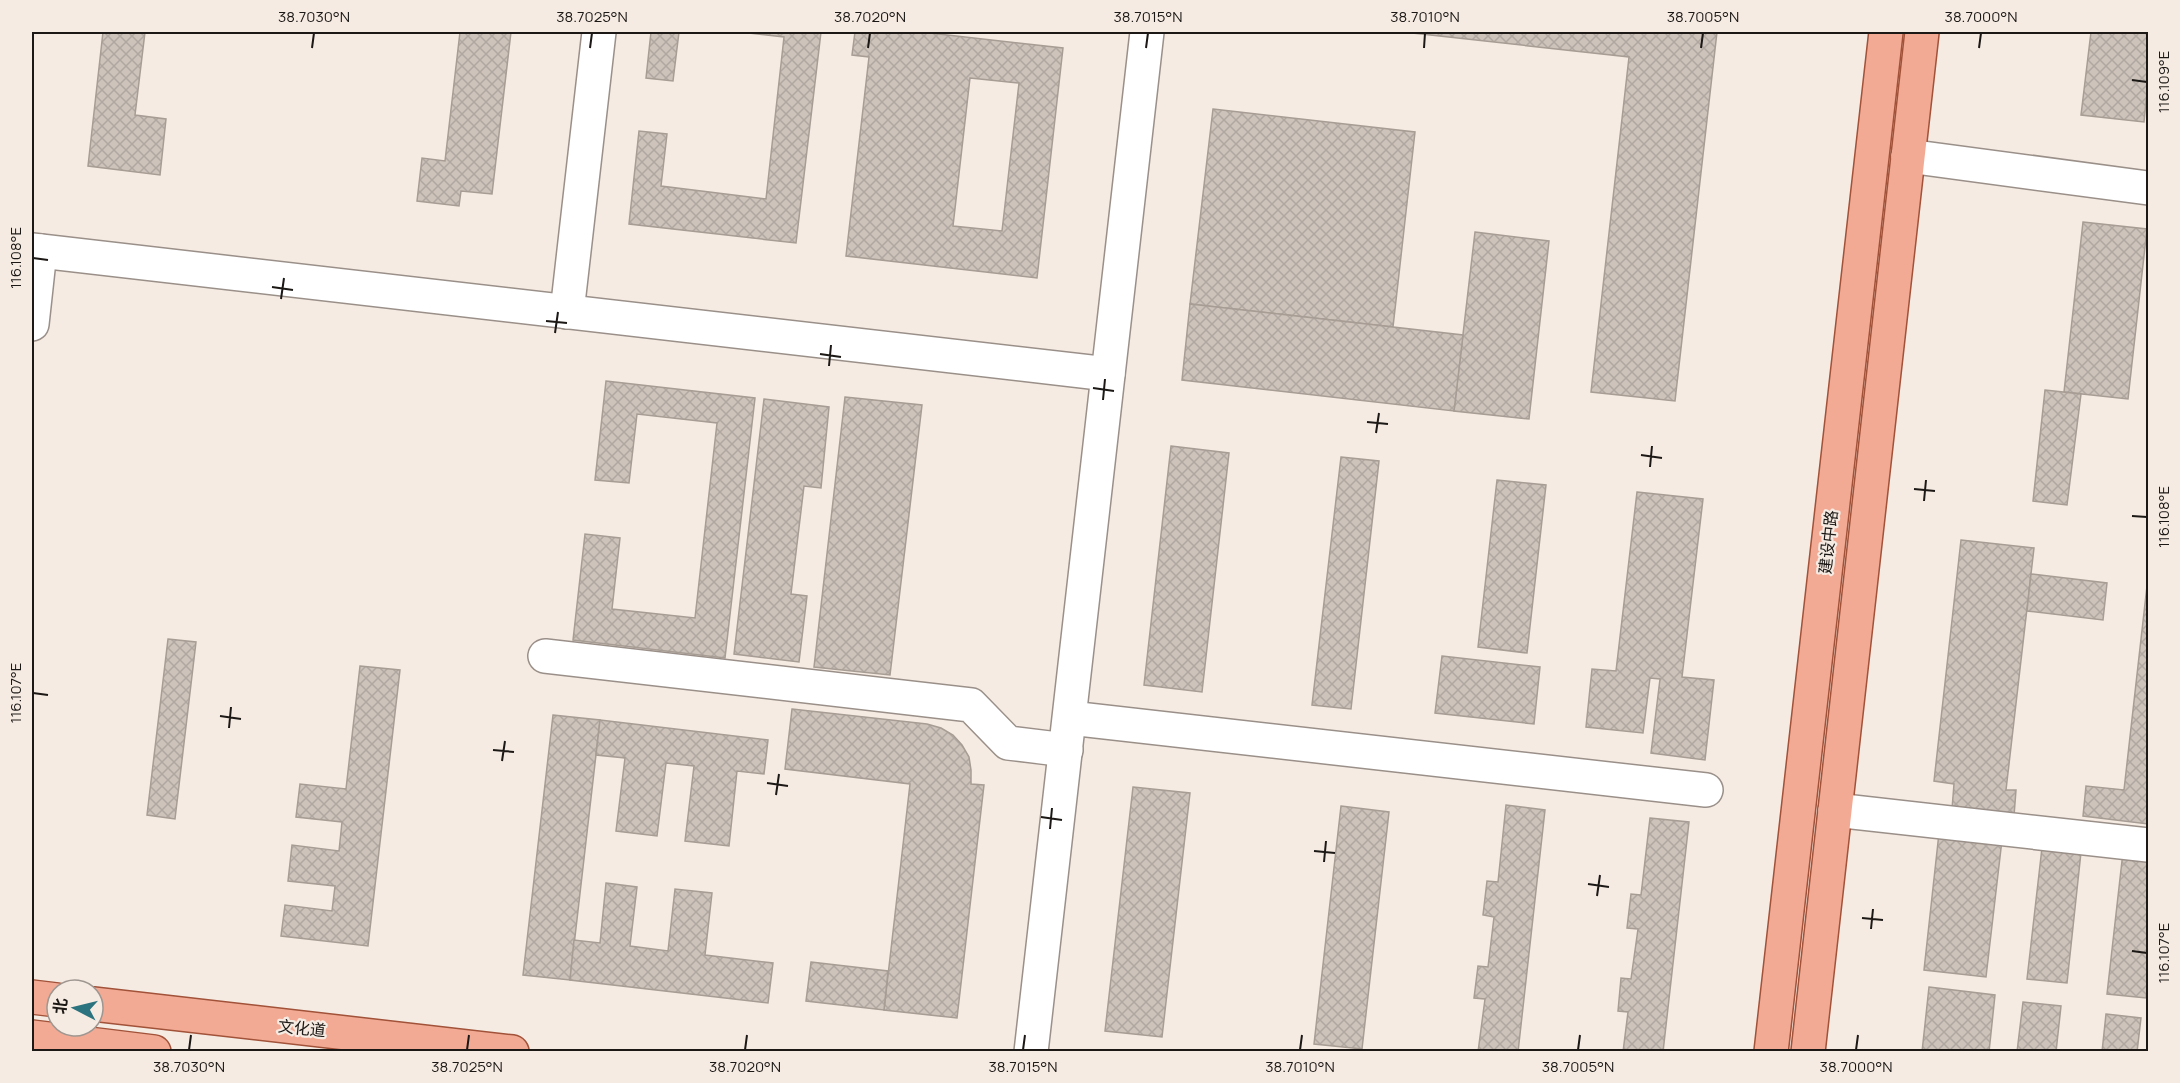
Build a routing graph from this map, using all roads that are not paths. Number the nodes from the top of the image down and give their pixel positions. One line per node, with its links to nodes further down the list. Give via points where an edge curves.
1 (599, 32): 8 (street)
2 (1147, 32): 10 (street)
3 (1886, 32): 22 (main road, 建设中路)
4 (1922, 32): 5 (main road)
5 (1908, 156): 6 (street); 15 (main road)
6 (2148, 188)
7 (36, 250): 8 (street); 9 (street)
8 (567, 312): 10 (street)
9 (32, 324)
10 (1108, 374): 12 (street)
11 (545, 656): 13 (street, via 971,705 1008,743)
12 (1070, 718): 13 (street); 14 (street)
13 (1066, 750): 21 (street)
14 (1706, 790)
15 (1835, 810): 16 (street); 23 (main road)
16 (2148, 845)
17 (105, 1005): 20 (main road, 文化道)
18 (32, 1038): 19 (main road)
19 (154, 1052)
20 (512, 1052)
21 (1031, 1052)
22 (1771, 1052)
23 (1808, 1052)

